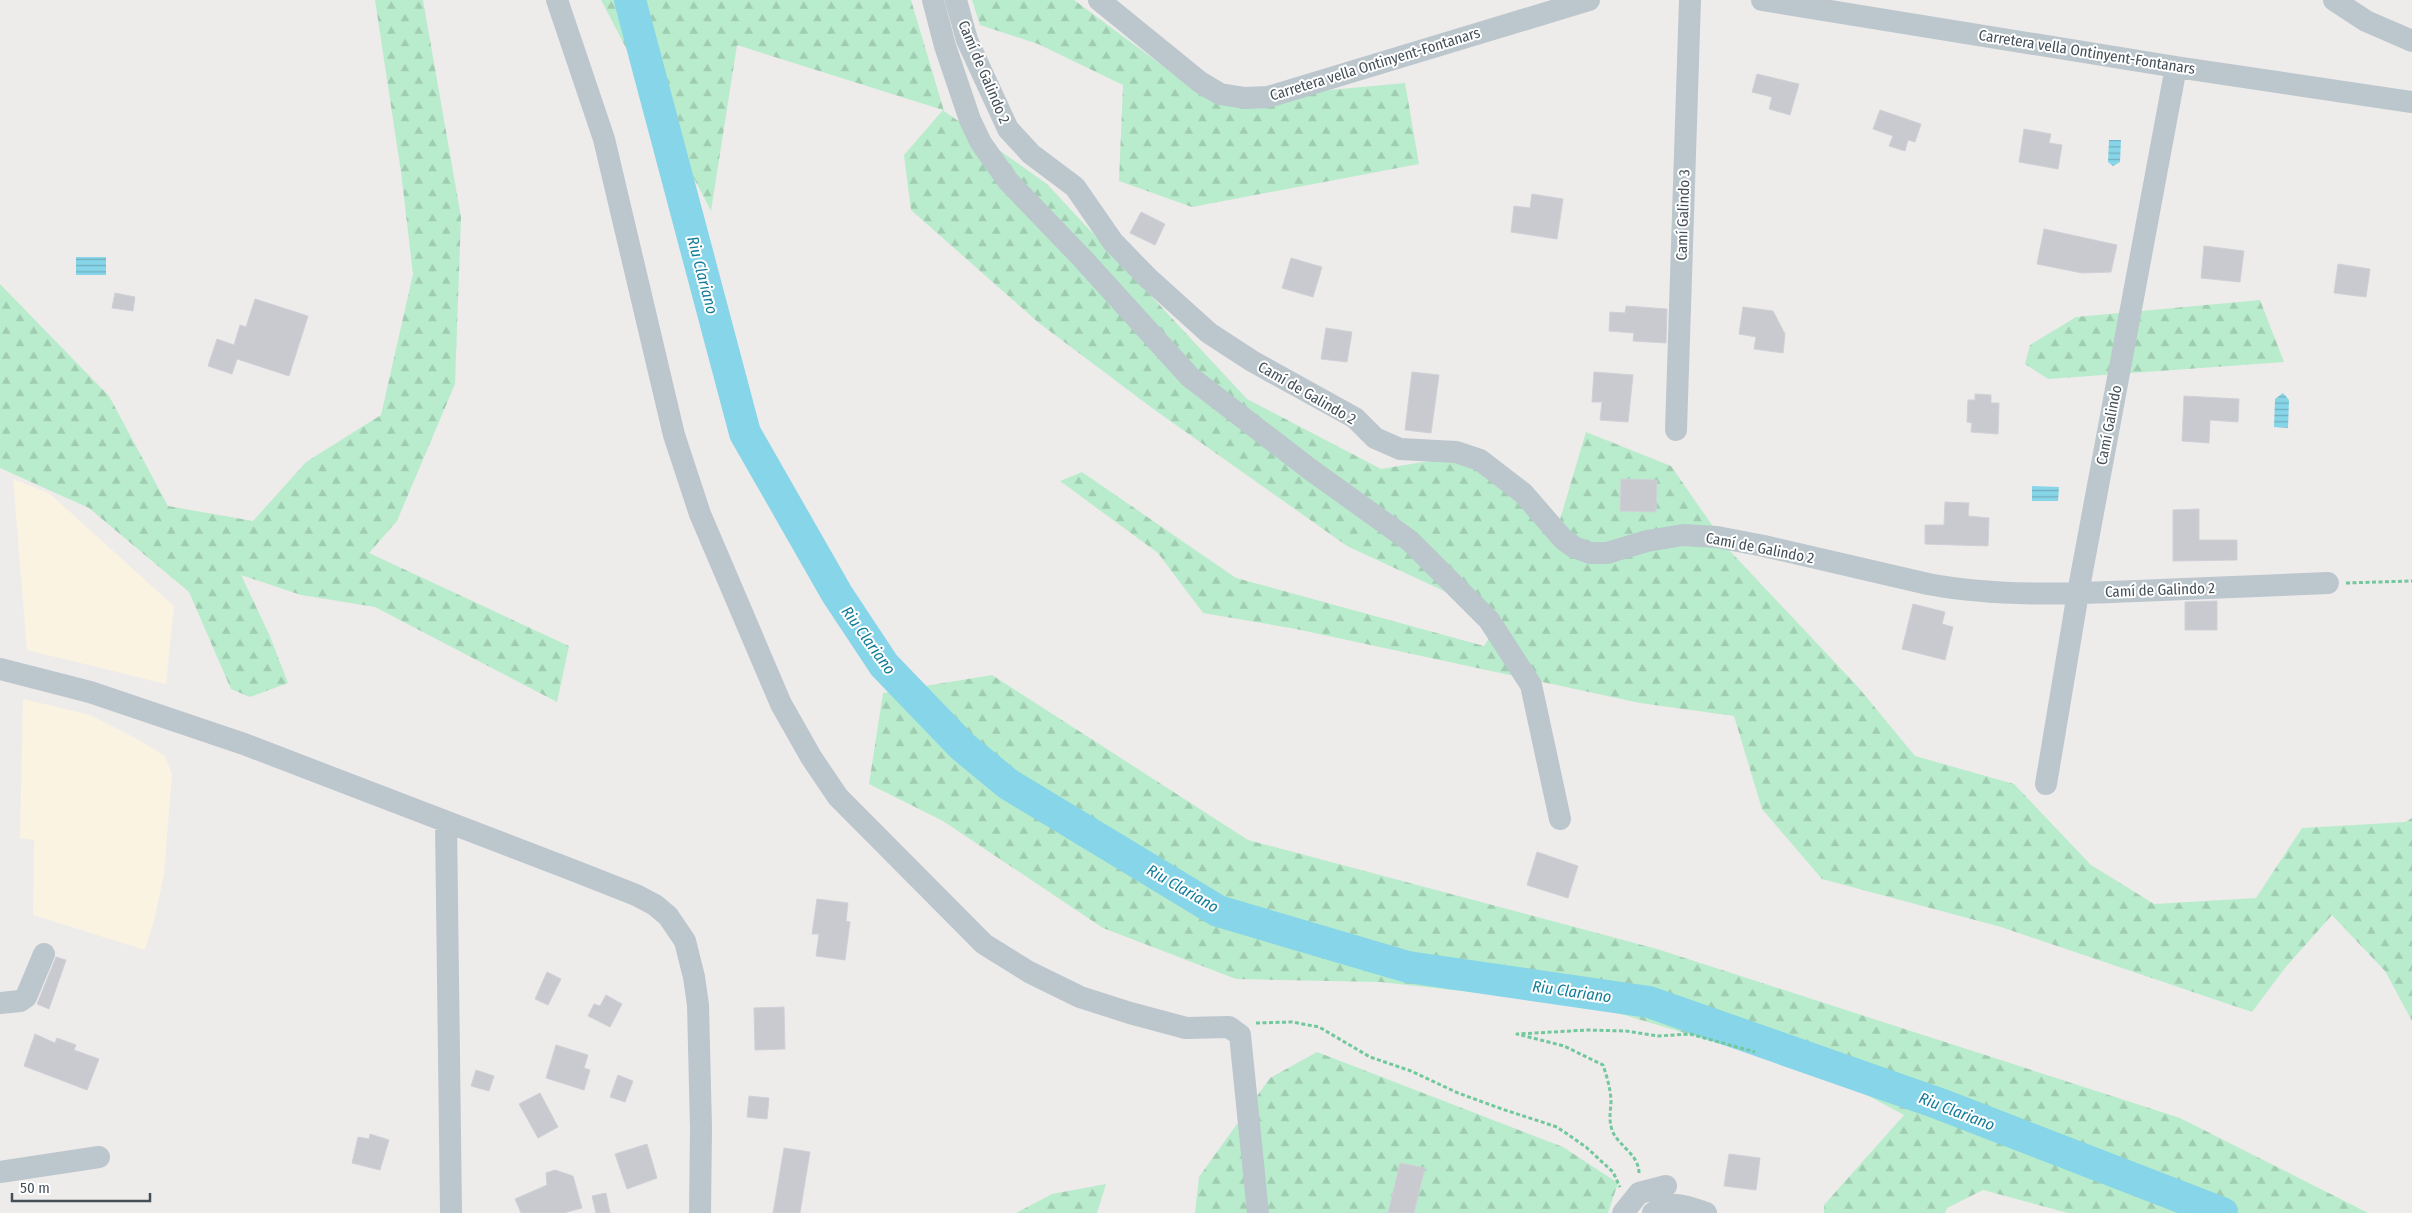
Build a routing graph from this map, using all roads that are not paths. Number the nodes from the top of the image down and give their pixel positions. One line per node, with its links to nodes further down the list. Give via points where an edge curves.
1 (557, 0): 27 (street, via 604,139 674,435 700,514 781,704 811,757 838,797 984,944 1029,972 1080,997 1186,1028 1229,1027 1240,1035)
2 (933, 0): 17 (street, via 970,120 981,143 1008,181 1190,378 1410,541 1489,620 1531,685)
3 (956, 0): 14 (street, Camí de Galindo 2, via 967,40 1008,129 1036,159 1075,188 1113,242 1180,308 1231,348 1355,418 1375,438 1400,449 1456,452 1480,460 1523,493 1563,540 1574,547 1590,553 1607,554 1647,541 1717,537 1952,589)
4 (1099, 0): 5 (street, Carretera vella Ontinyent-Fontanars, via 1200,82 1220,94 1245,98 1268,98)
5 (1590, 0)
6 (1690, 0): 12 (street, Camí Galindo 3)
7 (1762, 0): 10 (street, Carretera vella Ontinyent-Fontanars)
8 (2334, 0): 9 (street, via 2366,21)
9 (2412, 41)
10 (2176, 67): 11 (street, Carretera vella Ontinyent-Fontanars); 14 (street, Camí Galindo)
11 (2412, 102)
12 (1676, 430)
13 (2328, 583): 14 (street, Camí de Galindo 2)
14 (2078, 593): 16 (street, Camí Galindo)
15 (0, 669): 18 (street, via 90,692 244,744)
16 (2046, 784)
17 (1560, 819)
18 (446, 822): 25 (street); 26 (street, via 636,895 655,905 678,929 690,954 698,1005)
19 (44, 954): 20 (street, via 26,997)
20 (0, 1004)
21 (99, 1157): 22 (street)
22 (0, 1172)
23 (1666, 1186): 24 (street)
24 (1630, 1204)
25 (451, 1213)
26 (700, 1213)
27 (1258, 1213)
28 (1653, 1213): 29 (street, via 1663,1206 1683,1205)
29 (1706, 1213)

